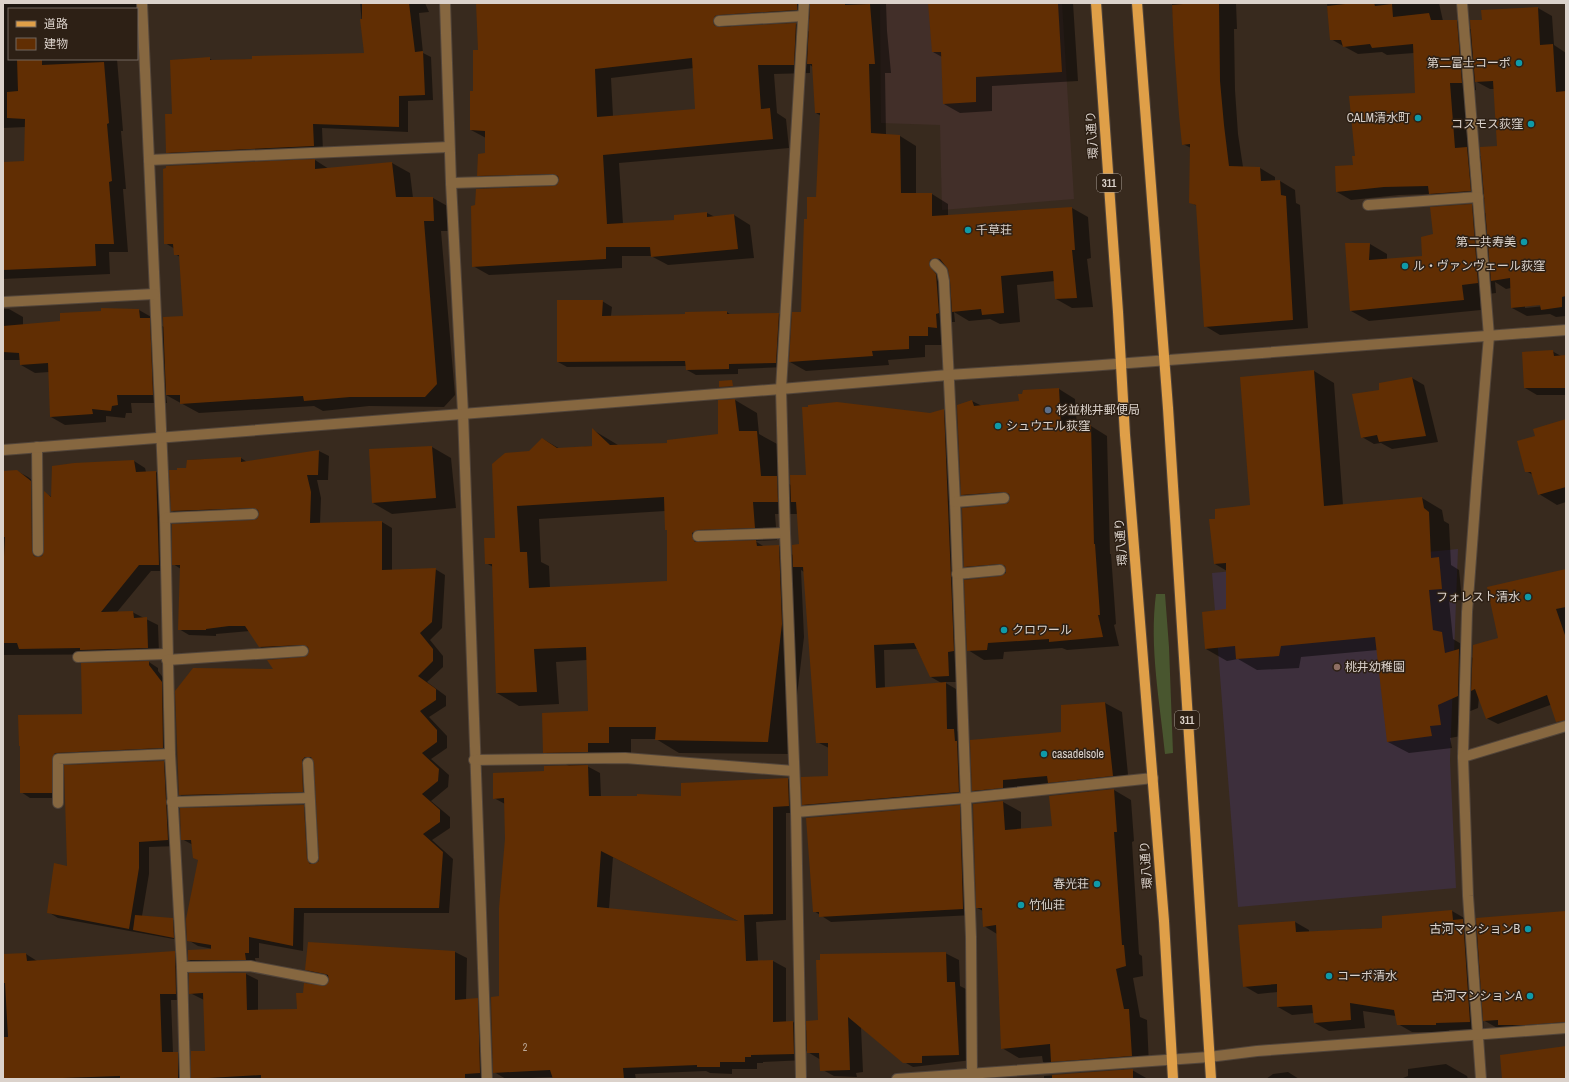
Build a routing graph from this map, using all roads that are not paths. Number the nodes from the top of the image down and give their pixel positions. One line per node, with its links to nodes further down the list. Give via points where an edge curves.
1 (142, 3): 10 (street)
2 (445, 3): 9 (street)
3 (804, 3): 7 (street)
4 (1096, 3): 21 (main road, 環八通り / 311)
5 (1137, 3): 20 (main road, 311)
6 (1462, 3): 13 (street)
7 (803, 16): 8 (street); 23 (street)
8 (719, 21)
9 (449, 147): 10 (street); 12 (street)
10 (149, 160): 16 (street)
11 (553, 180): 12 (street)
12 (451, 183): 24 (street)
13 (1478, 197): 14 (street); 19 (street)
14 (1368, 205)
15 (935, 264): 22 (street, via 942,271 944,281)
16 (154, 294): 17 (street); 25 (street)
17 (3, 302)
18 (1566, 330): 19 (street)
19 (1489, 336): 20 (street); 42 (street, via 1468,612)
20 (1164, 360): 21 (street); 57 (main road, 311)
21 (1121, 363): 22 (street); 46 (main road, 環八通り / 311)
22 (948, 374): 23 (street); 29 (street)
23 (781, 389): 24 (street); 32 (street)
24 (462, 413): 25 (street); 43 (street)
25 (161, 437): 26 (street); 31 (street)
26 (37, 447): 27 (street); 34 (street)
27 (3, 450)
28 (1004, 498): 29 (street)
29 (955, 502): 36 (street)
30 (254, 514): 31 (street)
31 (164, 518): 39 (street)
32 (785, 533): 33 (street); 45 (street)
33 (698, 536)
34 (38, 551)
35 (1000, 570): 36 (street)
36 (957, 574): 48 (street)
37 (303, 651): 39 (street)
38 (78, 657): 39 (street)
39 (167, 657): 41 (street)
40 (1566, 726): 42 (street)
41 (170, 754): 49 (street); 50 (street, via 58,759)
42 (1463, 757): 56 (street, via 1468,896)
43 (474, 760): 45 (street, via 625,758); 61 (street)
44 (308, 763): 47 (street)
45 (794, 771): 51 (street)
46 (1153, 778): 48 (street); 58 (main road, 環八通り / 311)
47 (309, 798): 49 (street); 52 (street)
48 (966, 798): 51 (street); 59 (street)
49 (172, 802): 53 (street)
50 (58, 803)
51 (796, 812): 62 (street)
52 (313, 858)
53 (182, 966): 54 (street, via 250,966); 60 (street)
54 (323, 980)
55 (1566, 1028): 56 (street)
56 (1478, 1035): 57 (street, via 1257,1051); 66 (street)
57 (1209, 1057): 58 (street); 65 (main road, 311)
58 (1172, 1059): 59 (street); 64 (main road, 環八通り / 311)
59 (972, 1076): 63 (street)
60 (185, 1079)
61 (487, 1079)
62 (801, 1079)
63 (897, 1079)
64 (1173, 1079)
65 (1211, 1079)
66 (1481, 1079)

